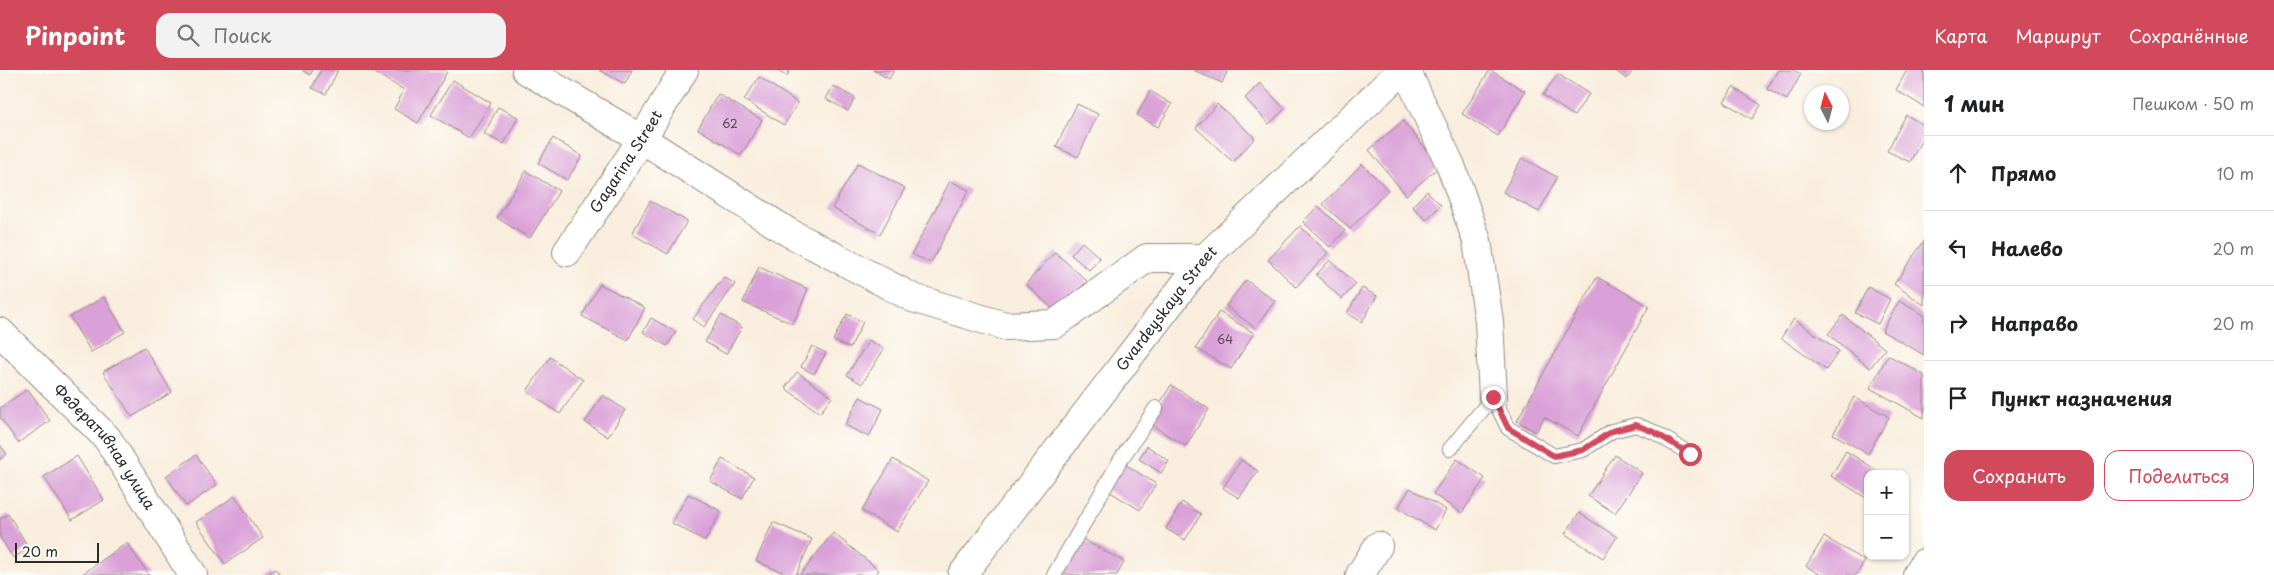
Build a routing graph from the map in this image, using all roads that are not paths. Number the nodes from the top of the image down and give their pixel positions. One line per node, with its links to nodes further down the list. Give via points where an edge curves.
1 (526, 70): 4 (street)
2 (684, 70): 4 (street, Gagarina Street)
3 (1404, 70): 6 (street, Gvardeyskaya Street); 8 (street, via 1451,166 1477,241 1489,321)
4 (642, 139): 5 (street, Gagarina Street); 6 (street, via 788,232 913,298 1005,326 1055,324 1147,258)
5 (567, 252)
6 (1205, 258): 15 (street, Gvardeyskaya Street)
7 (0, 332): 14 (street, Федеративная улица, via 107,438)
8 (1493, 397): 10 (lane); 11 (lane, via 1508,428 1554,456 1583,450 1612,431 1636,425)
9 (1156, 408): 16 (lane, via 1121,458)
10 (1450, 449)
11 (1690, 454)
12 (1378, 546): 17 (street)
13 (1924, 563): 18 (street)
14 (193, 575)
15 (962, 575)
16 (1054, 575)
17 (1360, 575)
18 (1917, 575)

